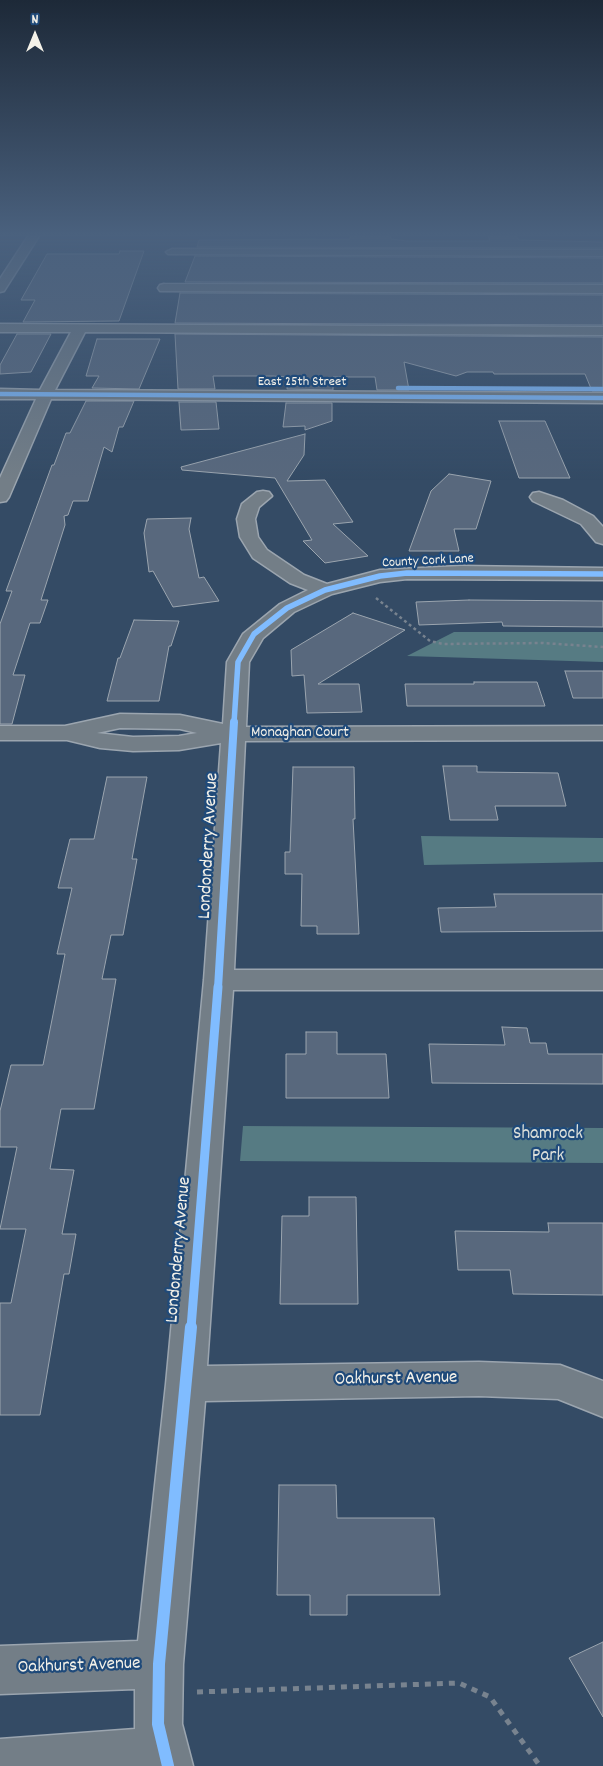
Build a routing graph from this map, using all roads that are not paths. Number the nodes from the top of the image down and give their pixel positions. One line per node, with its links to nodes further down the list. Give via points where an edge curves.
1 (0, 328): 2 (street)
2 (80, 328): 3 (street, via 152,322); 6 (street)
3 (603, 331)
4 (0, 386): 6 (street, East 25th Street)
5 (603, 389): 6 (street, East 25th Street)
6 (47, 390): 7 (street, East 25th Street); 8 (street, East 25th Street); 10 (street)
7 (0, 394)
8 (603, 398)
9 (263, 496): 14 (street, via 251,504 246,519 249,537 260,554 297,580)
10 (0, 497)
11 (539, 497): 12 (street, via 587,520)
12 (603, 538)
13 (603, 574): 14 (street, County Cork Lane, via 407,572)
14 (325, 590): 17 (street, County Cork Lane, via 288,608 254,634 238,662)
15 (0, 733): 17 (street, Monaghan Court, via 65,733 100,742 133,744 179,743)
16 (603, 733): 17 (street, Monaghan Court)
17 (234, 734): 18 (street, Londonderry Avenue)
18 (219, 980): 19 (street); 20 (street, Londonderry Avenue)
19 (603, 980)
20 (186, 1384): 21 (street, Oakhurst Avenue, via 479,1379 560,1382); 23 (street, Londonderry Avenue)
21 (603, 1399)
22 (0, 1670): 23 (street, Oakhurst Avenue)
23 (158, 1679): 24 (street, Londonderry Avenue, via 158,1724)
24 (167, 1758): 25 (street)
25 (0, 1764)

